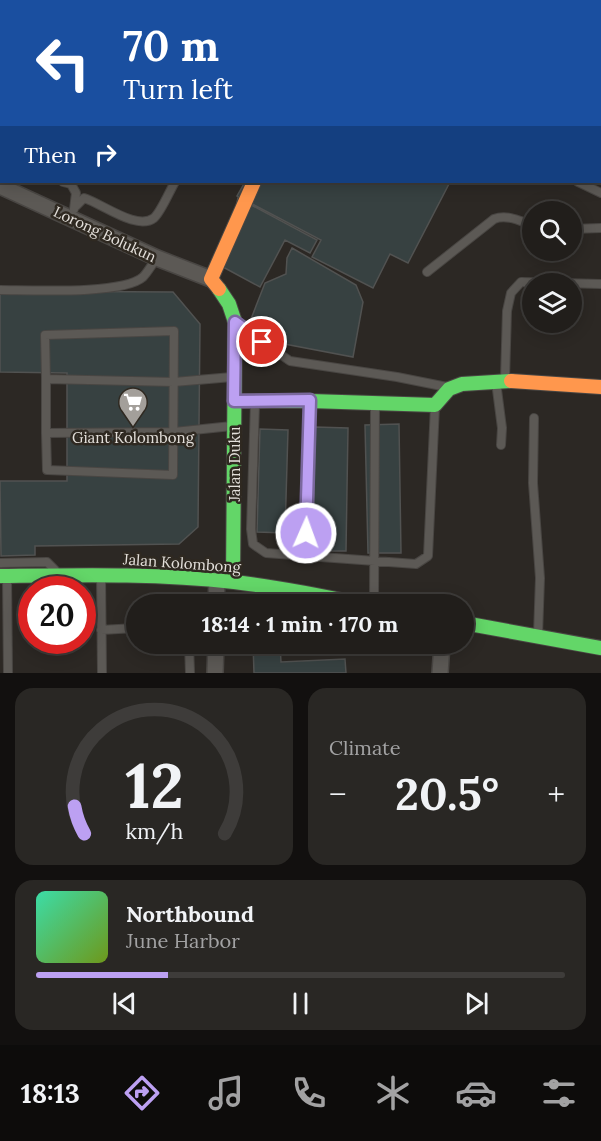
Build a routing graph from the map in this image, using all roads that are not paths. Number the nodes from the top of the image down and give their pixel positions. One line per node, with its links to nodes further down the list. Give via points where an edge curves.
1 (66, 183): 7 (lane, via 76,193)
2 (174, 183): 7 (lane, via 155,218 148,221 135,222 84,198)
3 (254, 183): 13 (street)
4 (580, 183): 6 (lane)
5 (0, 186): 7 (street, Lorong Bolukun)
6 (601, 193)
7 (72, 212): 11 (street, Lorong Bolukun)
8 (522, 221): 12 (lane, via 501,216 494,219)
9 (601, 228): 10 (lane)
10 (582, 229)
11 (157, 258): 13 (street, Lorong Bolukun); 15 (lane, via 141,278 121,284 87,290)
12 (427, 272)
13 (211, 279): 16 (street, Jalan Duku, via 233,309)
14 (601, 284): 19 (lane, via 521,282 511,293 507,311)
15 (0, 290)
16 (235, 322): 17 (street, Jalan Duku); 22 (lane, via 290,362)
17 (234, 376): 20 (lane); 24 (street, Jalan Duku)
18 (46, 379): 20 (lane); 20 (lane, via 45,334 174,332); 31 (lane)
19 (500, 381): 21 (street); 22 (street, via 462,383); 32 (lane)
20 (174, 382): 30 (lane)
21 (601, 387)
22 (451, 388): 27 (street)
23 (310, 400): 25 (street); 26 (street); 33 (lane)
24 (234, 401): 25 (street); 29 (street, Jalan Duku)
25 (255, 401): 33 (lane, via 253,544 266,553)
26 (375, 403): 27 (street); 34 (lane)
27 (435, 405): 34 (lane, via 428,556 416,564)
28 (534, 418): 48 (lane, via 533,483 540,578)
29 (234, 426): 30 (lane); 40 (street, Jalan Duku)
30 (174, 432): 31 (lane); 31 (lane, via 173,475 47,470)
31 (46, 433)
32 (501, 445)
33 (306, 555): 34 (lane)
34 (373, 562): 43 (lane)
35 (0, 563): 37 (lane, via 47,562)
36 (101, 574): 37 (street, Jalan Kolombong); 39 (street, Jalan Kolombong); 47 (lane)
37 (59, 575): 38 (street, Jalan Kolombong)
38 (3, 576): 45 (lane)
39 (217, 580): 40 (street, Jalan Kolombong); 41 (street)
40 (233, 582): 42 (street, Jalan Kolombong)
41 (216, 594)
42 (311, 594)
43 (374, 594)
44 (474, 625): 48 (street)
45 (4, 626): 53 (lane)
46 (126, 629): 47 (lane)
47 (101, 630): 54 (lane)
48 (538, 636): 49 (street)
49 (601, 648)
50 (189, 654): 55 (lane)
51 (216, 654): 56 (street)
52 (441, 654): 57 (street)
53 (9, 673)
54 (102, 673)
55 (190, 673)
56 (215, 673)
57 (440, 673)

